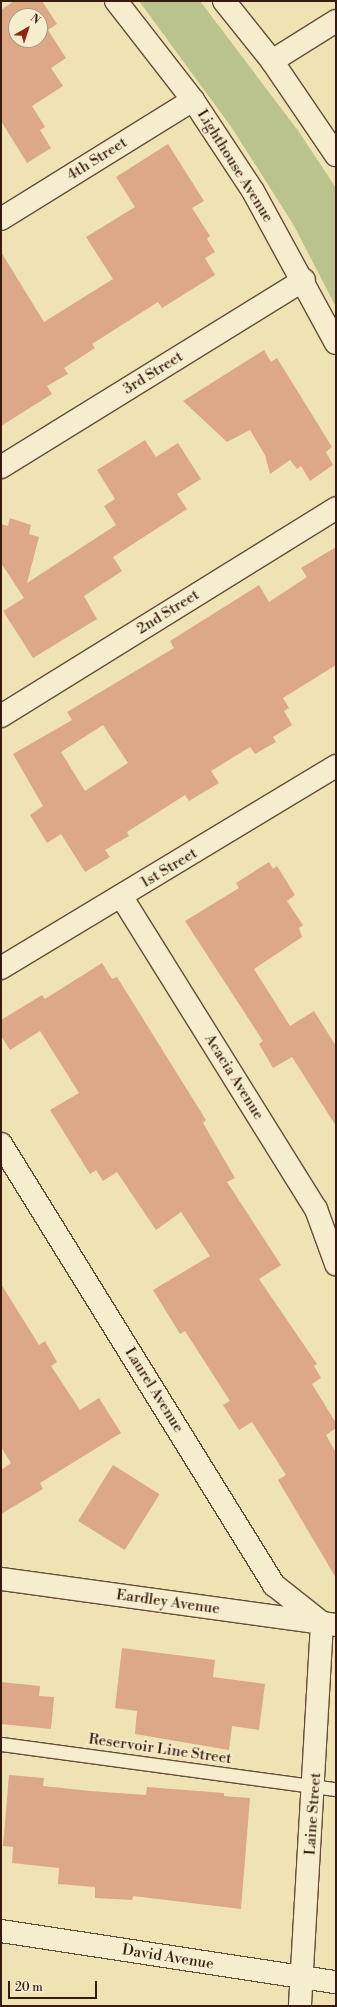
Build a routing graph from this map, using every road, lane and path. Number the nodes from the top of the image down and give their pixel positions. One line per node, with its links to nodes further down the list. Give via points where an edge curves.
1 (116, 1): 5 (street, Lighthouse Avenue)
2 (224, 1): 4 (street)
3 (336, 21): 4 (street)
4 (272, 61): 6 (street)
5 (193, 100): 7 (street, 4th Street); 8 (street, Lighthouse Avenue, via 253,191)
6 (336, 155)
7 (1, 219)
8 (304, 280): 9 (street, Lighthouse Avenue); 10 (street, 3rd Street)
9 (336, 343)
10 (1, 467)
11 (336, 508): 12 (street, 2nd Street)
12 (1, 716)
13 (336, 766): 14 (street, 1st Street)
14 (121, 896): 15 (street, 1st Street); 17 (street, Acacia Avenue, via 316,1209)
15 (1, 968)
16 (1, 1144): 19 (street, Laurel Avenue, via 274,1585)
17 (336, 1264)
18 (1, 1579): 19 (street, Eardley Avenue)
19 (329, 1624): 21 (street, Laine Street)
20 (1, 1744): 21 (lane, Reservoir Line Street)
21 (315, 1786): 22 (lane, Reservoir Line Street); 24 (street, Laine Street)
22 (336, 1789)
23 (1, 1931): 24 (street, David Avenue)
24 (302, 1978): 25 (street, David Avenue); 26 (street, Laine Street)
25 (336, 1982)
26 (300, 2006)

